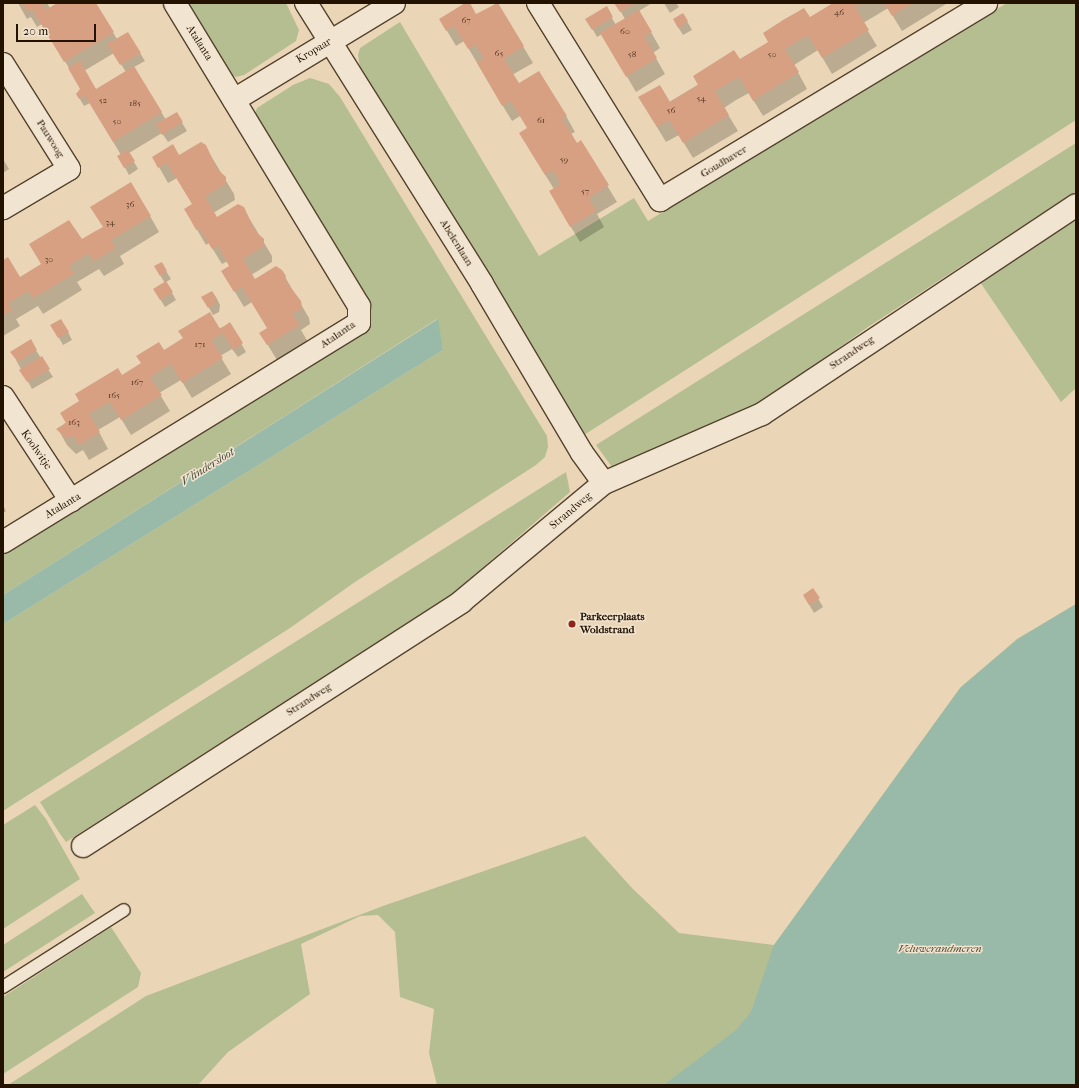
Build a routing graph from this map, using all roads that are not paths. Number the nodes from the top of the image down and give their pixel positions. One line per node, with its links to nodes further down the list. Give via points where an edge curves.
1 (175, 3): 8 (street, Atalanta)
2 (306, 3): 6 (street, Abelenlaan)
3 (394, 3): 6 (street, Kropaar)
4 (538, 3): 5 (street, Goudhaver, via 660,200)
5 (986, 3)
6 (330, 42): 8 (street, Kropaar); 12 (street, Abelenlaan, via 482,284 582,453)
7 (3, 64): 10 (street, Pauwoog, via 69,169)
8 (234, 100): 13 (street, Atalanta, via 359,306 359,323)
9 (1076, 205): 12 (street, Strandweg, via 762,414)
10 (3, 208)
11 (3, 397): 13 (street, Koolwitje)
12 (604, 483): 15 (street, Strandweg, via 461,602)
13 (71, 501): 14 (street, Atalanta)
14 (3, 542)
15 (83, 846)
16 (124, 910): 17 (lane)
17 (3, 987)

